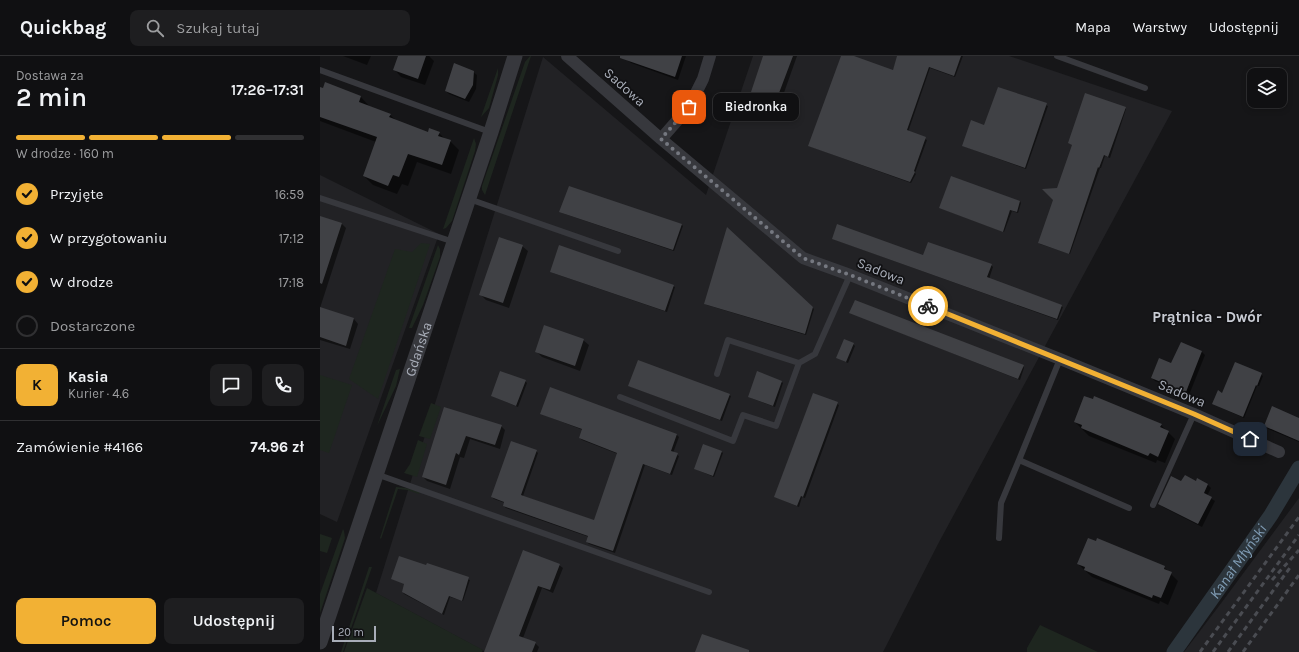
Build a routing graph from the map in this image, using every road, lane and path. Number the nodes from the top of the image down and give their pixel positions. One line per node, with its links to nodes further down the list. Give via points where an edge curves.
1 (515, 56): 7 (street, Gdańska)
2 (567, 56): 8 (street, Sadowa)
3 (710, 56): 8 (street, via 703,79 689,107)
4 (1057, 56): 6 (lane)
5 (320, 70): 7 (lane)
6 (1145, 88)
7 (492, 132): 10 (street, Gdańska)
8 (661, 139): 13 (street, Sadowa, via 803,258)
9 (320, 198): 11 (lane)
10 (469, 199): 11 (street, Gdańska); 12 (lane)
11 (454, 242): 21 (street, Gdańska)
12 (618, 251)
13 (850, 275): 14 (street, Sadowa); 15 (lane, via 815,354)
14 (1060, 359): 18 (street, Sadowa); 20 (lane)
15 (799, 363): 16 (lane, via 728,340); 17 (lane, via 776,426 743,415 733,441)
16 (717, 374)
17 (620, 397)
18 (1194, 414): 19 (street, Sadowa); 22 (lane)
19 (1278, 452)
20 (1019, 460): 23 (lane); 24 (lane, via 1001,502)
21 (376, 474): 25 (lane); 26 (street, Gdańska)
22 (1153, 505)
23 (1129, 508)
24 (999, 538)
25 (709, 592)
26 (320, 642)

